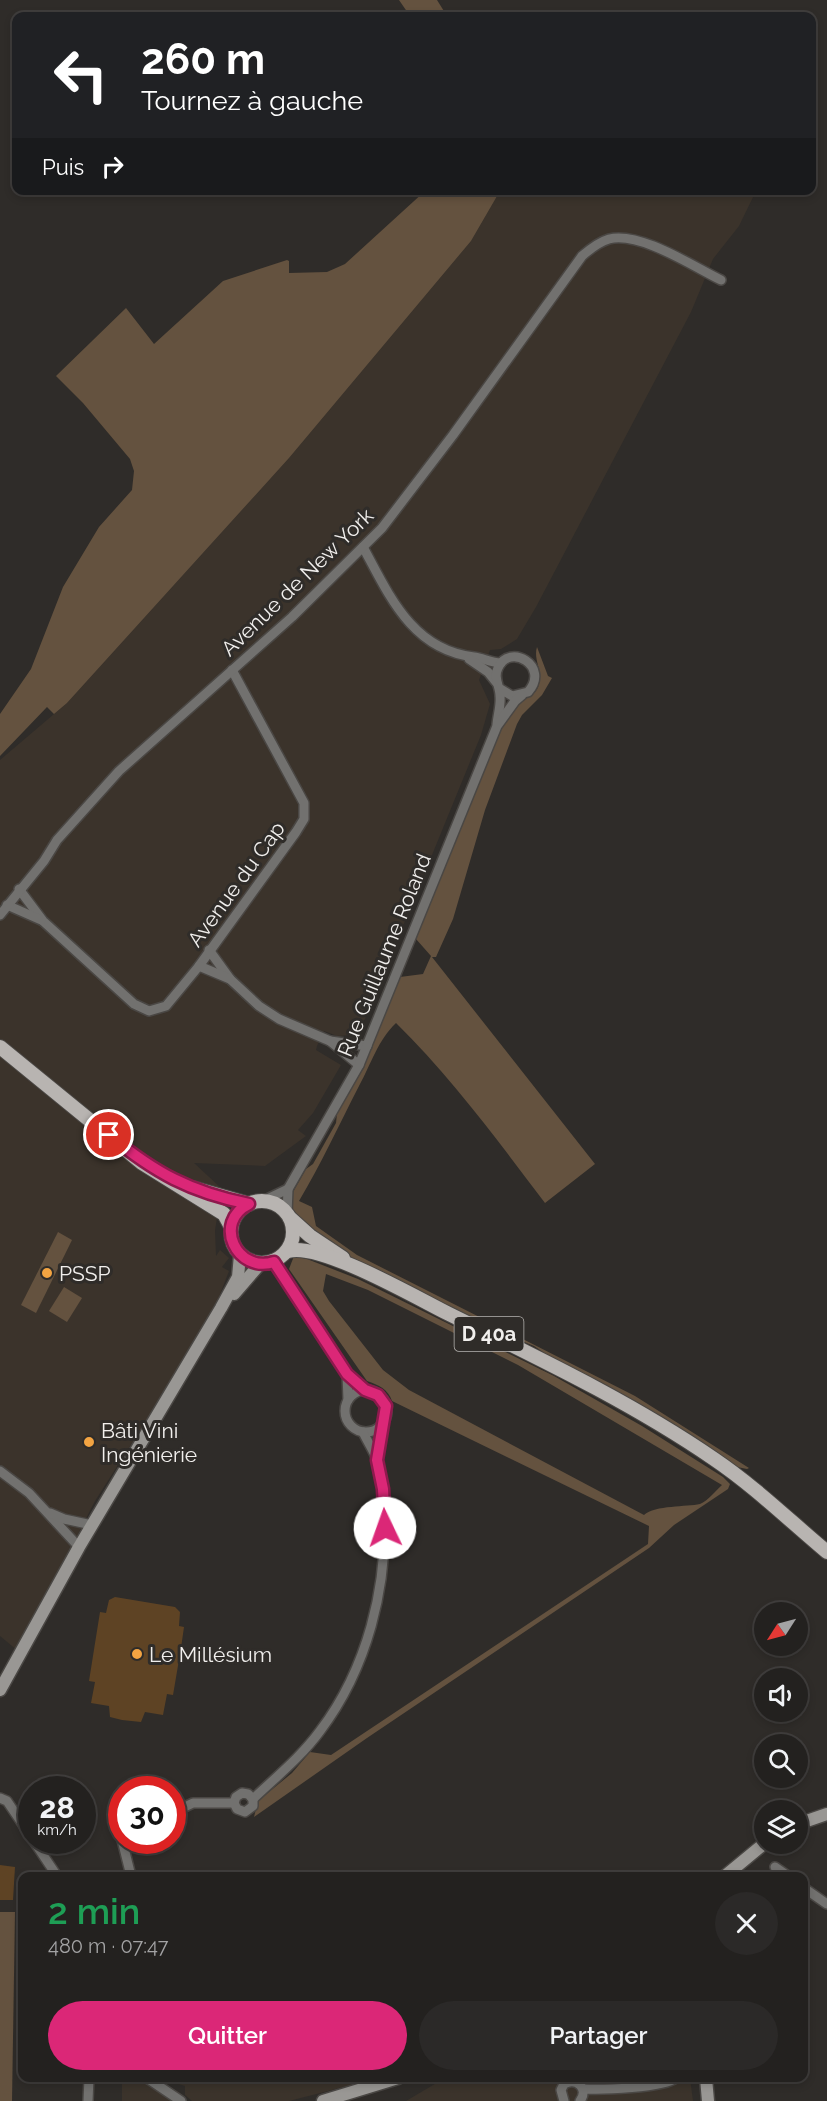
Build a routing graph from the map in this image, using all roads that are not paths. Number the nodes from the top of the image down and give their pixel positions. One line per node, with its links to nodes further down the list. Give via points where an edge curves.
1 (721, 280): 2 (street, Avenue de New York, via 641,241 610,239 588,251 577,260 429,467)
2 (363, 547): 3 (street, via 398,611 414,629 431,642); 5 (street, Avenue de New York)
3 (467, 657): 4 (street); 6 (street)
4 (501, 663): 6 (street, via 497,669); 7 (street, via 516,657 531,664 535,681)
5 (232, 670): 9 (street, Avenue de New York, via 119,771); 13 (street, Avenue du Cap, via 306,811 296,832)
6 (498, 685): 7 (street, via 507,694); 8 (street, Rue Guillaume Roland)
7 (522, 695): 8 (street, Rue Guillaume Roland)
8 (497, 726): 17 (street, Rue Guillaume Roland)
9 (19, 889): 10 (street, Avenue de New York); 12 (street)
10 (7, 905): 11 (street, Avenue de New York); 12 (street)
11 (0, 915)
12 (43, 921): 14 (street, Avenue du Cap, via 141,1009 154,1011 166,1006)
13 (209, 950): 14 (street, Avenue du Cap); 15 (street)
14 (199, 966): 15 (street)
15 (230, 979): 16 (street, via 279,1019)
16 (330, 1041): 17 (street); 19 (street)
17 (367, 1046): 19 (street, Rue Guillaume Roland)
18 (0, 1047): 20 (main road, via 142,1163)
19 (359, 1065): 21 (street, Rue Guillaume Roland)
20 (175, 1182): 23 (main road); 25 (main road, via 224,1214)
21 (288, 1189): 22 (street); 24 (street)
22 (263, 1201): 23 (main road); 24 (main road, via 280,1207)
23 (249, 1204): 25 (main road)
24 (289, 1216): 26 (main road, via 293,1237); 30 (main road, D 40a, via 310,1236)
25 (230, 1226): 27 (main road, via 232,1242)
26 (288, 1251): 28 (main road); 30 (main road, D 40a, via 314,1252)
27 (240, 1256): 29 (main road); 31 (street, via 238,1277)
28 (274, 1262): 29 (main road); 32 (street)
29 (260, 1264): 31 (street)
30 (365, 1272): 42 (main road, D 40a, via 644,1415 716,1460)
31 (221, 1308): 40 (street)
32 (347, 1374): 33 (street); 34 (street)
33 (365, 1390): 34 (street); 35 (street, via 378,1395 386,1406)
34 (348, 1400): 36 (street, via 347,1420)
35 (381, 1425): 36 (street); 37 (street)
36 (363, 1432): 37 (street)
37 (377, 1460): 45 (street, via 385,1528 374,1620 361,1659 322,1730)
38 (0, 1471): 39 (street)
39 (46, 1510): 40 (street); 41 (street)
40 (92, 1525): 41 (street)
41 (80, 1547): 43 (street)
42 (827, 1552)
43 (0, 1690)
44 (0, 1798): 49 (street, via 7,1801)
45 (253, 1799): 46 (street, via 242,1793); 46 (street, via 253,1806 245,1812)
46 (234, 1803): 47 (street, via 194,1803)
47 (186, 1807)
48 (827, 1814): 50 (street)
49 (18, 1818)
50 (808, 1821)
51 (754, 1853): 57 (street)
52 (42, 1854): 55 (street)
53 (126, 1854): 56 (street)
54 (775, 1867): 58 (street)
55 (54, 1872)
56 (130, 1872)
57 (732, 1872)
58 (782, 1872)
59 (808, 1891): 60 (street)
60 (827, 1904)
61 (89, 2082): 67 (street)
62 (153, 2082): 68 (street)
63 (384, 2082): 69 (street)
64 (666, 2082): 66 (street)
65 (706, 2082): 72 (street)
66 (583, 2089): 70 (street, via 579,2083 568,2082 561,2090); 71 (street)
67 (88, 2101)
68 (181, 2101)
69 (323, 2101)
70 (563, 2101)
71 (580, 2101)
72 (708, 2101)

